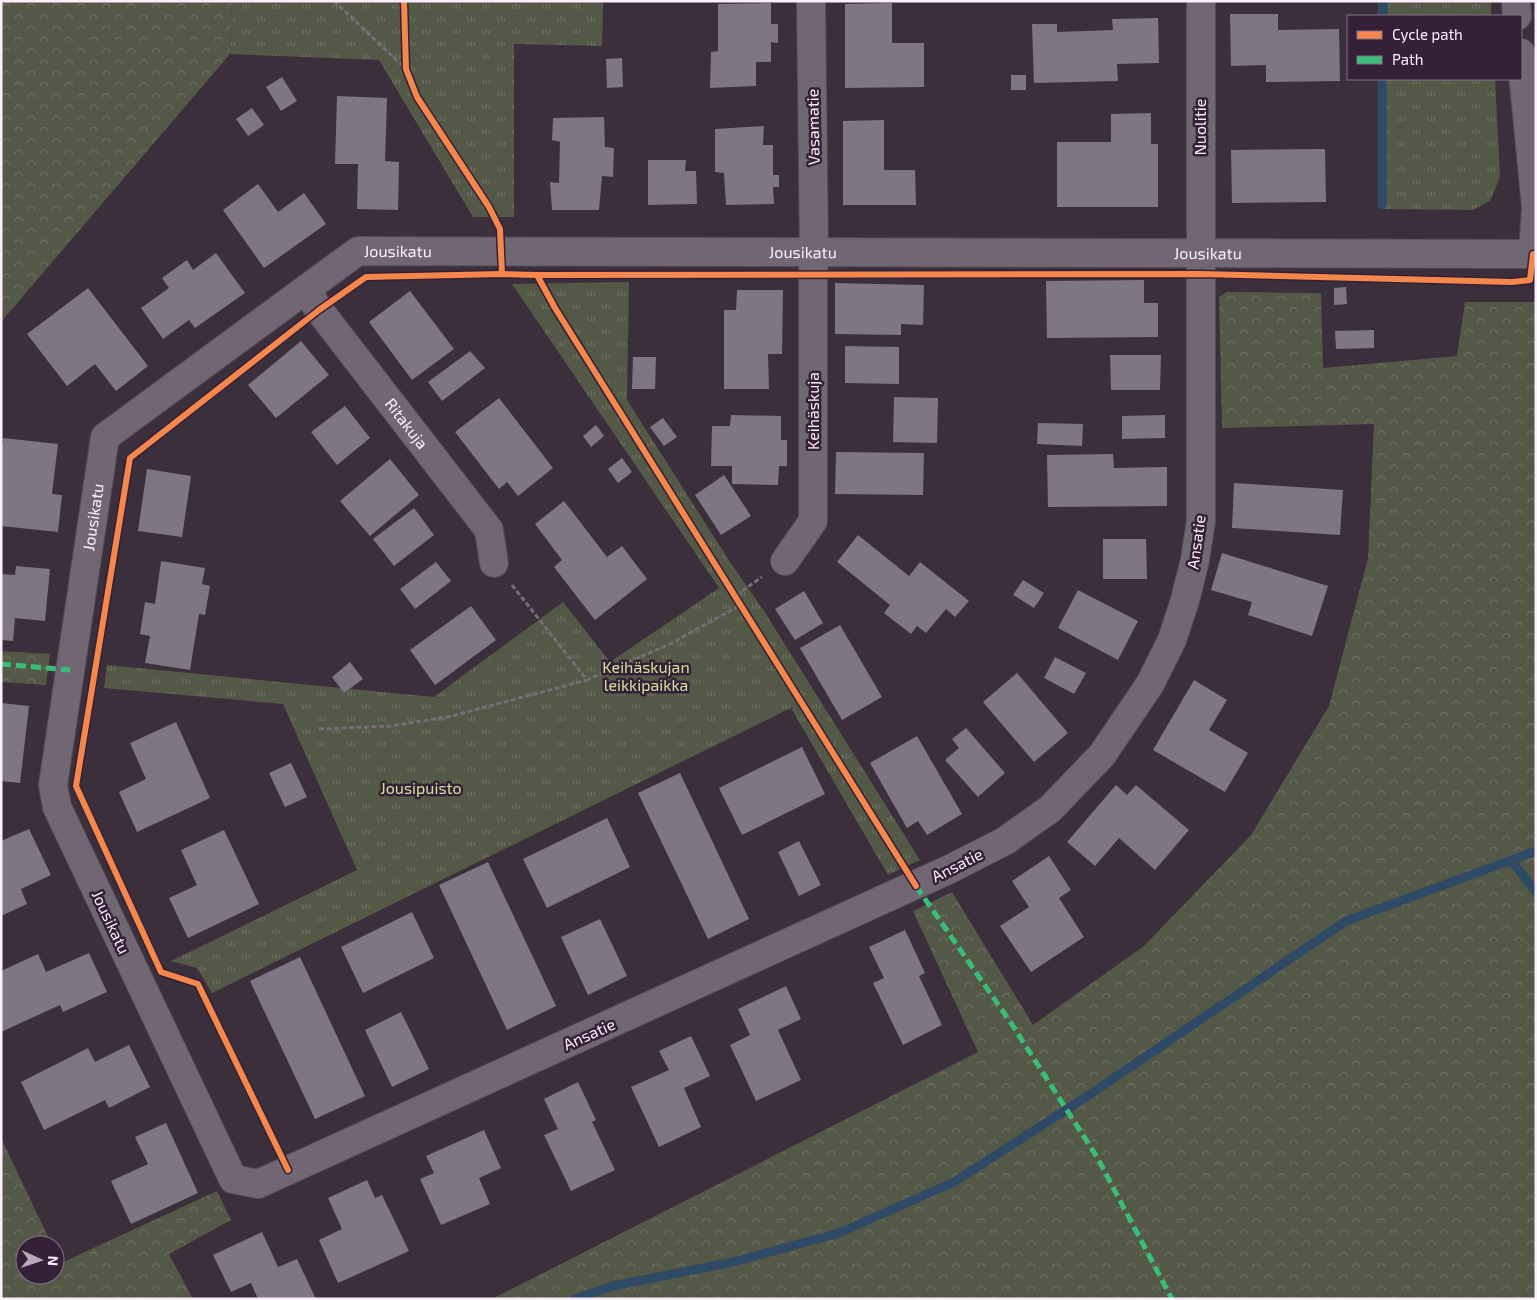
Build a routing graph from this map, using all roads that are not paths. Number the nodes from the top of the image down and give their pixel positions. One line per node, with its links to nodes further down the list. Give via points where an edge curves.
1 (811, 1): 6 (street, Vasamatie)
2 (1201, 1): 7 (street, Nuolitie)
3 (1516, 1): 4 (street)
4 (1517, 15)
5 (1522, 62): 8 (street, via 1536,207)
6 (814, 252): 7 (street, Jousikatu); 9 (street, Jousikatu, via 358,250); 10 (street, Keihäskuja, via 814,521)
7 (1200, 253): 8 (street, Jousikatu); 12 (street, Ansatie, via 1201,521 1185,600 1172,640 1150,684 1102,755 1050,810 1005,841 916,886)
8 (1534, 254)
9 (306, 289): 11 (street, Ritakuja, via 489,530); 12 (street, Jousikatu, via 105,437 53,785 57,807 233,1179)
10 (785, 562)
11 (494, 563)
12 (258, 1184)

